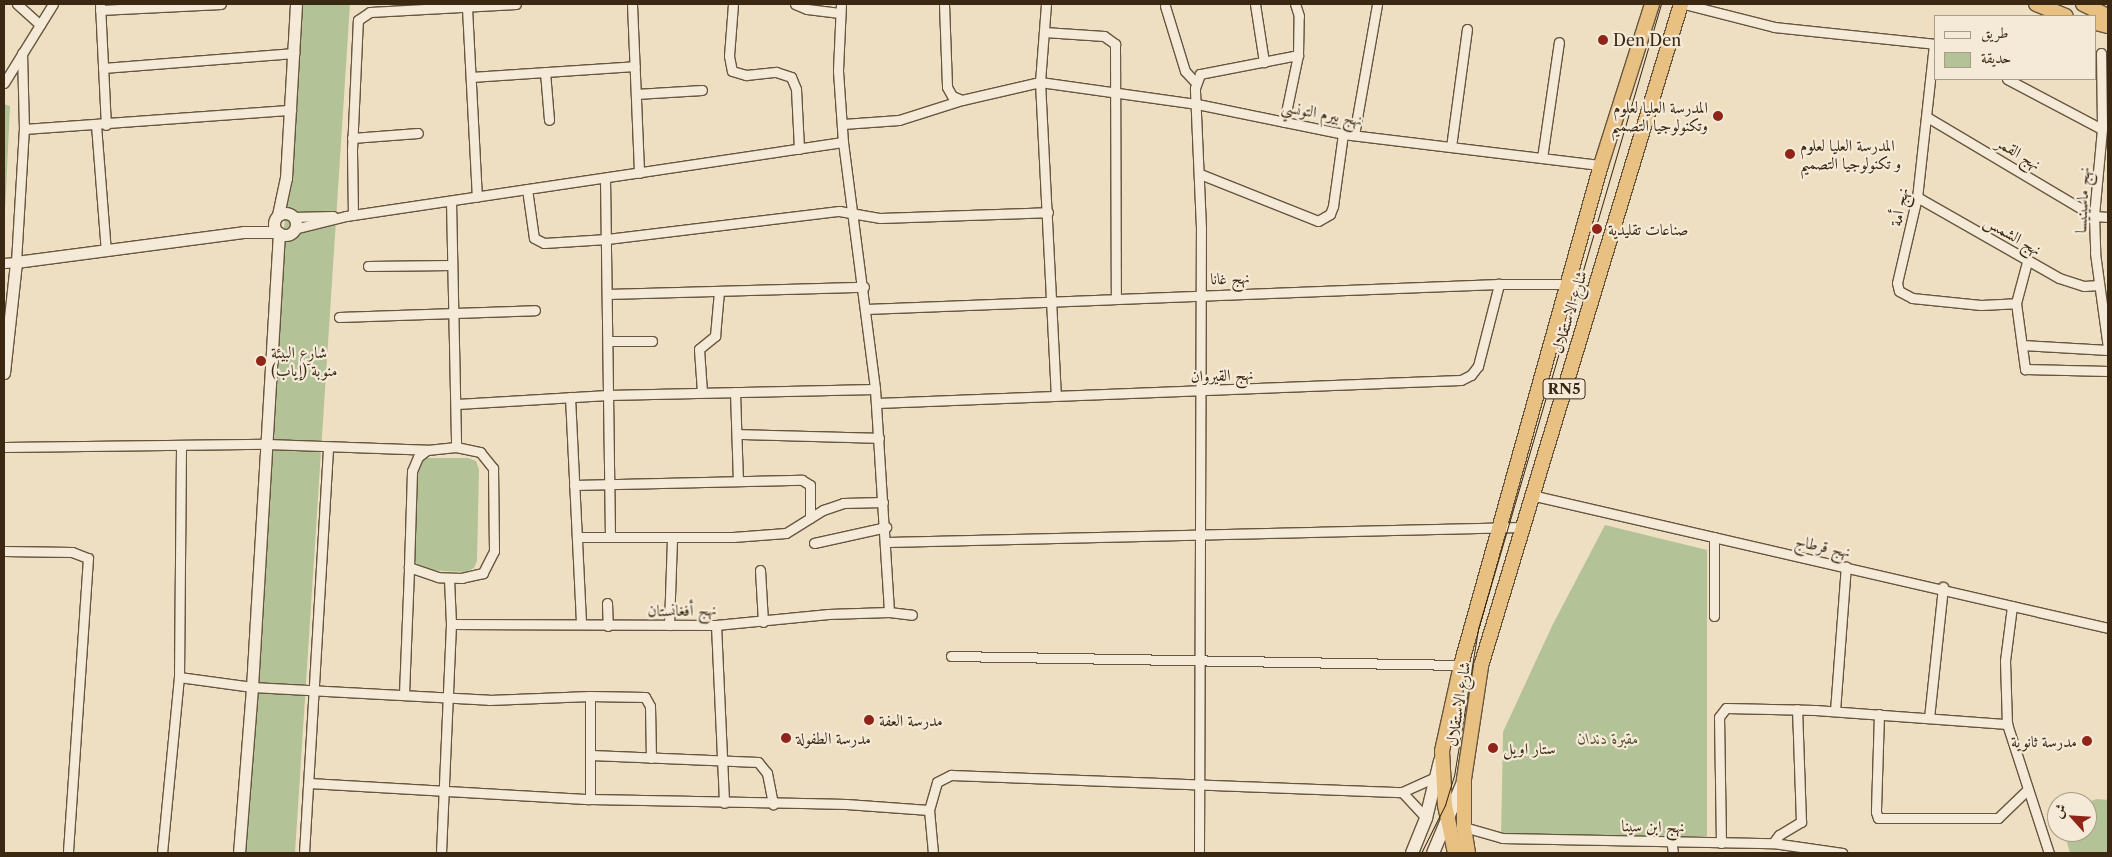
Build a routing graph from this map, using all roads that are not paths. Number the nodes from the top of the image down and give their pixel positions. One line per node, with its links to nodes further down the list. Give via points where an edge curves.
1 (17, 4): 25 (street)
2 (53, 4): 25 (street)
3 (221, 4): 18 (street)
4 (296, 4): 31 (street)
5 (516, 4): 21 (street)
6 (632, 4): 36 (street)
7 (732, 4): 63 (street, via 729,56 732,71 746,74 776,72 791,77 796,90)
8 (795, 4): 22 (street, via 807,9)
9 (944, 4): 47 (street, via 947,87 952,96)
10 (1046, 4): 27 (street)
11 (1255, 4): 35 (street)
12 (1295, 4): 34 (street, via 1299,16)
13 (1377, 4): 59 (street)
14 (1652, 4): 66 (highway, شارع الاستقلال / RN5)
15 (1683, 4): 29 (street, via 1774,27); 97 (highway, شارع الاستقلال / RN5)
16 (2036, 4): 23 (highway)
17 (2083, 4): 24 (highway)
18 (202, 5): 20 (street)
19 (1165, 6): 43 (street, via 1186,71)
20 (100, 7): 37 (street)
21 (466, 8): 39 (street); 60 (street, via 370,12 358,20)
22 (841, 8): 53 (street, via 838,71)
23 (2064, 15)
24 (2108, 16)
25 (40, 24): 30 (street)
26 (1467, 29): 62 (street)
27 (1044, 32): 41 (street); 45 (street, via 1104,36 1113,40)
28 (1559, 42): 64 (street)
29 (1934, 44)
30 (22, 53): 42 (street); 55 (street)
31 (294, 53): 37 (street); 49 (street)
32 (1934, 53): 50 (street, نهج أمة)
33 (2102, 53): 56 (street, نهج ماسينيسا)
34 (1298, 55): 35 (street); 52 (street)
35 (1264, 62): 43 (street, via 1200,74)
36 (635, 66): 38 (street); 46 (street)
37 (103, 68): 54 (street)
38 (546, 72): 39 (street); 51 (street)
39 (471, 77): 72 (street)
40 (2009, 80): 56 (street)
41 (1040, 82): 45 (street, نهج بيرم التونسي); 47 (street, نهج بيرم التونسي); 75 (street)
42 (4, 83)
43 (1196, 83): 48 (street)
44 (702, 90): 46 (street)
45 (1115, 90): 48 (street, نهج بيرم التونسي); 98 (street)
46 (636, 94): 67 (street)
47 (962, 100): 53 (street, نهج بيرم التونسي, via 899,120)
48 (1197, 104): 52 (street, نهج بيرم التونسي); 68 (street)
49 (291, 110): 54 (street); 69 (street)
50 (1927, 117): 73 (street, نهج أمة); 78 (street, نهج القمر)
51 (549, 120)
52 (1284, 122): 58 (street, نهج بيرم التونسي)
53 (843, 124): 61 (street)
54 (101, 125): 55 (street); 84 (street)
55 (24, 129): 85 (street)
56 (2102, 129): 65 (street, نهج ماسينيسا)
57 (418, 133): 60 (street)
58 (1343, 134): 59 (street, نهج بيرم التونسي); 68 (street, via 1333,206 1330,214 1318,221)
59 (1354, 135): 62 (street, نهج بيرم التونسي)
60 (352, 138): 77 (street)
61 (843, 142): 63 (street); 76 (street)
62 (1451, 147): 64 (street, نهج بيرم التونسي)
63 (799, 149): 67 (street)
64 (1542, 158): 66 (street, نهج بيرم التونسي)
65 (2104, 161): 78 (street, نهج ماسينيسا)
66 (1601, 166): 91 (highway, شارع الاستقلال / RN5)
67 (639, 172): 70 (street)
68 (1200, 174): 96 (street)
69 (286, 178): 79 (street); 81 (street)
70 (605, 178): 71 (street); 83 (street)
71 (527, 189): 72 (street); 83 (street, via 536,241)
72 (477, 197): 74 (street)
73 (1917, 197): 86 (street, نهج الشمس); 100 (street, نهج أمة, via 1897,283 1899,291 1912,298 1981,306)
74 (451, 200): 77 (street); 88 (street)
75 (1048, 212): 76 (street, via 880,218); 99 (street)
76 (853, 213): 83 (street, via 824,212); 93 (street)
77 (350, 215): 81 (street)
78 (2094, 216): 80 (street); 92 (street, نهج ماسينيسا)
79 (277, 217): 81 (street); 81 (street, via 274,226); 82 (street)
80 (2108, 217)
81 (287, 226): 82 (street); 123 (street, via 279,274)
82 (243, 232): 84 (street)
83 (607, 239): 95 (street)
84 (106, 251): 85 (street)
85 (16, 262): 87 (street); 107 (street)
86 (2027, 262): 92 (street, نهج الشمس, via 2066,281 2084,286); 100 (street)
87 (4, 263)
88 (452, 265): 89 (street); 103 (street)
89 (368, 266)
90 (1500, 284): 91 (street, نهج غانا); 96 (street, نهج غانا); 113 (street, نهج القيروان, via 1478,366 1461,380)
91 (1567, 284): 97 (street, نهج غانا); 135 (highway, شارع الاستقلال / RN5)
92 (2099, 285): 109 (street, نهج ماسينيسا)
93 (864, 287): 94 (street); 101 (street)
94 (719, 291): 95 (street); 114 (street, via 715,336 699,349)
95 (607, 294): 105 (street)
96 (1200, 294): 98 (street, نهج غانا); 113 (street)
97 (1594, 294): 132 (highway, شارع الاستقلال / RN5)
98 (1116, 298): 99 (street, نهج غانا)
99 (1053, 302): 101 (street, نهج غانا); 117 (street)
100 (2016, 303): 108 (street)
101 (866, 309): 112 (street)
102 (534, 310): 103 (street)
103 (452, 312): 104 (street); 120 (street)
104 (339, 317)
105 (608, 341): 106 (street); 116 (street)
106 (652, 341)
107 (5, 345): 111 (street)
108 (2022, 345): 109 (street); 110 (street, via 2024,366 2030,371)
109 (2108, 349)
110 (2108, 371)
111 (4, 374)
112 (876, 389): 115 (street); 119 (street)
113 (1199, 391): 117 (street, نهج القيروان); 138 (street)
114 (702, 392): 115 (street); 116 (street)
115 (735, 392): 121 (street)
116 (608, 395): 118 (street); 131 (street)
117 (1056, 395): 119 (street, نهج القيروان)
118 (570, 397): 120 (street); 130 (street)
119 (877, 403): 122 (street)
120 (457, 404): 127 (street)
121 (738, 434): 122 (street); 129 (street)
122 (879, 438): 133 (street)
123 (267, 444): 124 (street); 126 (street); 167 (street)
124 (181, 445): 125 (street); 166 (street)
125 (4, 446)
126 (328, 447): 128 (street); 168 (street)
127 (456, 447): 128 (street); 149 (street, via 480,452 493,468 494,551 483,573)
128 (427, 450): 147 (street, via 418,457 412,471)
129 (738, 481): 131 (street); 134 (street, via 807,482 811,492)
130 (574, 484): 131 (street); 139 (street)
131 (608, 485): 140 (street)
132 (1530, 495): 136 (highway, شارع الاستقلال / RN5); 141 (street, نهج قرطاج)
133 (883, 502): 134 (street, via 843,503); 137 (street)
134 (810, 518): 142 (street, via 786,533)
135 (1500, 526): 136 (street); 138 (street); 165 (highway, شارع الاستقلال / RN5)
136 (1521, 527): 182 (highway, شارع الاستقلال / RN5, via 1481,666)
137 (886, 528): 143 (street); 144 (street)
138 (1199, 535): 144 (street); 164 (street)
139 (578, 537): 140 (street); 158 (street)
140 (610, 537): 142 (street)
141 (1714, 537): 146 (street, نهج قرطاج); 155 (street)
142 (672, 538): 159 (street)
143 (814, 542)
144 (887, 542): 153 (street)
145 (4, 551): 199 (street, via 72,552 88,558)
146 (1846, 566): 150 (street, نهج قرطاج); 173 (street)
147 (409, 567): 149 (street, via 423,574); 169 (street)
148 (760, 570): 156 (street)
149 (449, 578): 157 (street)
150 (1942, 587): 152 (street, نهج قرطاج); 175 (street)
151 (607, 603): 161 (street)
152 (2012, 606): 162 (street, نهج قرطاج); 176 (street, via 2005,661)
153 (889, 612): 154 (street, نهج أفغانستان); 156 (street, نهج أفغانستان)
154 (912, 615)
155 (1714, 616)
156 (763, 622): 160 (street, نهج أفغانستان)
157 (451, 624): 158 (street, نهج أفغانستان); 171 (street)
158 (581, 624): 161 (street, نهج أفغانستان)
159 (669, 625): 160 (street, نهج أفغانستان); 161 (street, نهج أفغانستان)
160 (716, 625): 180 (street)
161 (608, 626)
162 (2108, 628)
163 (951, 656): 164 (street)
164 (1200, 661): 165 (street); 183 (street)
165 (1461, 665): 177 (highway, شارع الاستقلال / RN5)
166 (179, 677): 167 (street); 200 (street)
167 (252, 687): 168 (street); 201 (street)
168 (313, 691): 169 (street); 184 (street)
169 (404, 694): 171 (street)
170 (590, 696): 171 (street, via 489,700); 178 (street); 179 (street, via 649,700)
171 (448, 697): 186 (street)
172 (1797, 709): 173 (street); 196 (street, via 1726,708 1719,717); 197 (street, via 1801,822 1779,835)
173 (1835, 711): 174 (street)
174 (1879, 714): 175 (street); 185 (street, via 1878,818 1998,818)
175 (1929, 718): 176 (street)
176 (2007, 724): 185 (street)
177 (1442, 751): 181 (main road); 193 (highway, RN5)
178 (591, 755): 179 (street); 188 (street)
179 (650, 758): 180 (street)
180 (720, 760): 189 (street); 190 (street, via 758,762 765,767)
181 (1436, 777): 187 (street); 192 (main road)
182 (1464, 779): 193 (main road); 194 (highway, RN5)
183 (1201, 782): 187 (street); 191 (street, via 951,775 937,782); 205 (street)
184 (309, 783): 186 (street); 202 (street)
185 (2027, 790): 212 (street)
186 (446, 792): 188 (street); 203 (street)
187 (1402, 792): 192 (street)
188 (590, 799): 189 (street)
189 (724, 803): 190 (street)
190 (773, 804): 191 (street, via 846,804)
191 (928, 810): 204 (street)
192 (1426, 818): 206 (main road)
193 (1448, 822): 207 (main road); 208 (highway, RN5)
194 (1464, 827): 195 (street, نهج ابن سينا, via 1502,838); 209 (highway, RN5)
195 (1671, 840): 196 (street, نهج ابن سينا); 210 (street)
196 (1721, 843): 197 (street, نهج ابن سينا)
197 (1774, 843): 198 (street, نهج ابن سينا)
198 (1829, 852): 211 (street, نهج ابن سينا)
199 (68, 853)
200 (162, 853)
201 (239, 853)
202 (304, 853)
203 (441, 853)
204 (933, 853)
205 (1199, 853)
206 (1412, 853)
207 (1433, 853)
208 (1455, 853)
209 (1468, 853)
210 (1673, 853)
211 (1842, 853)
212 (2049, 853)

